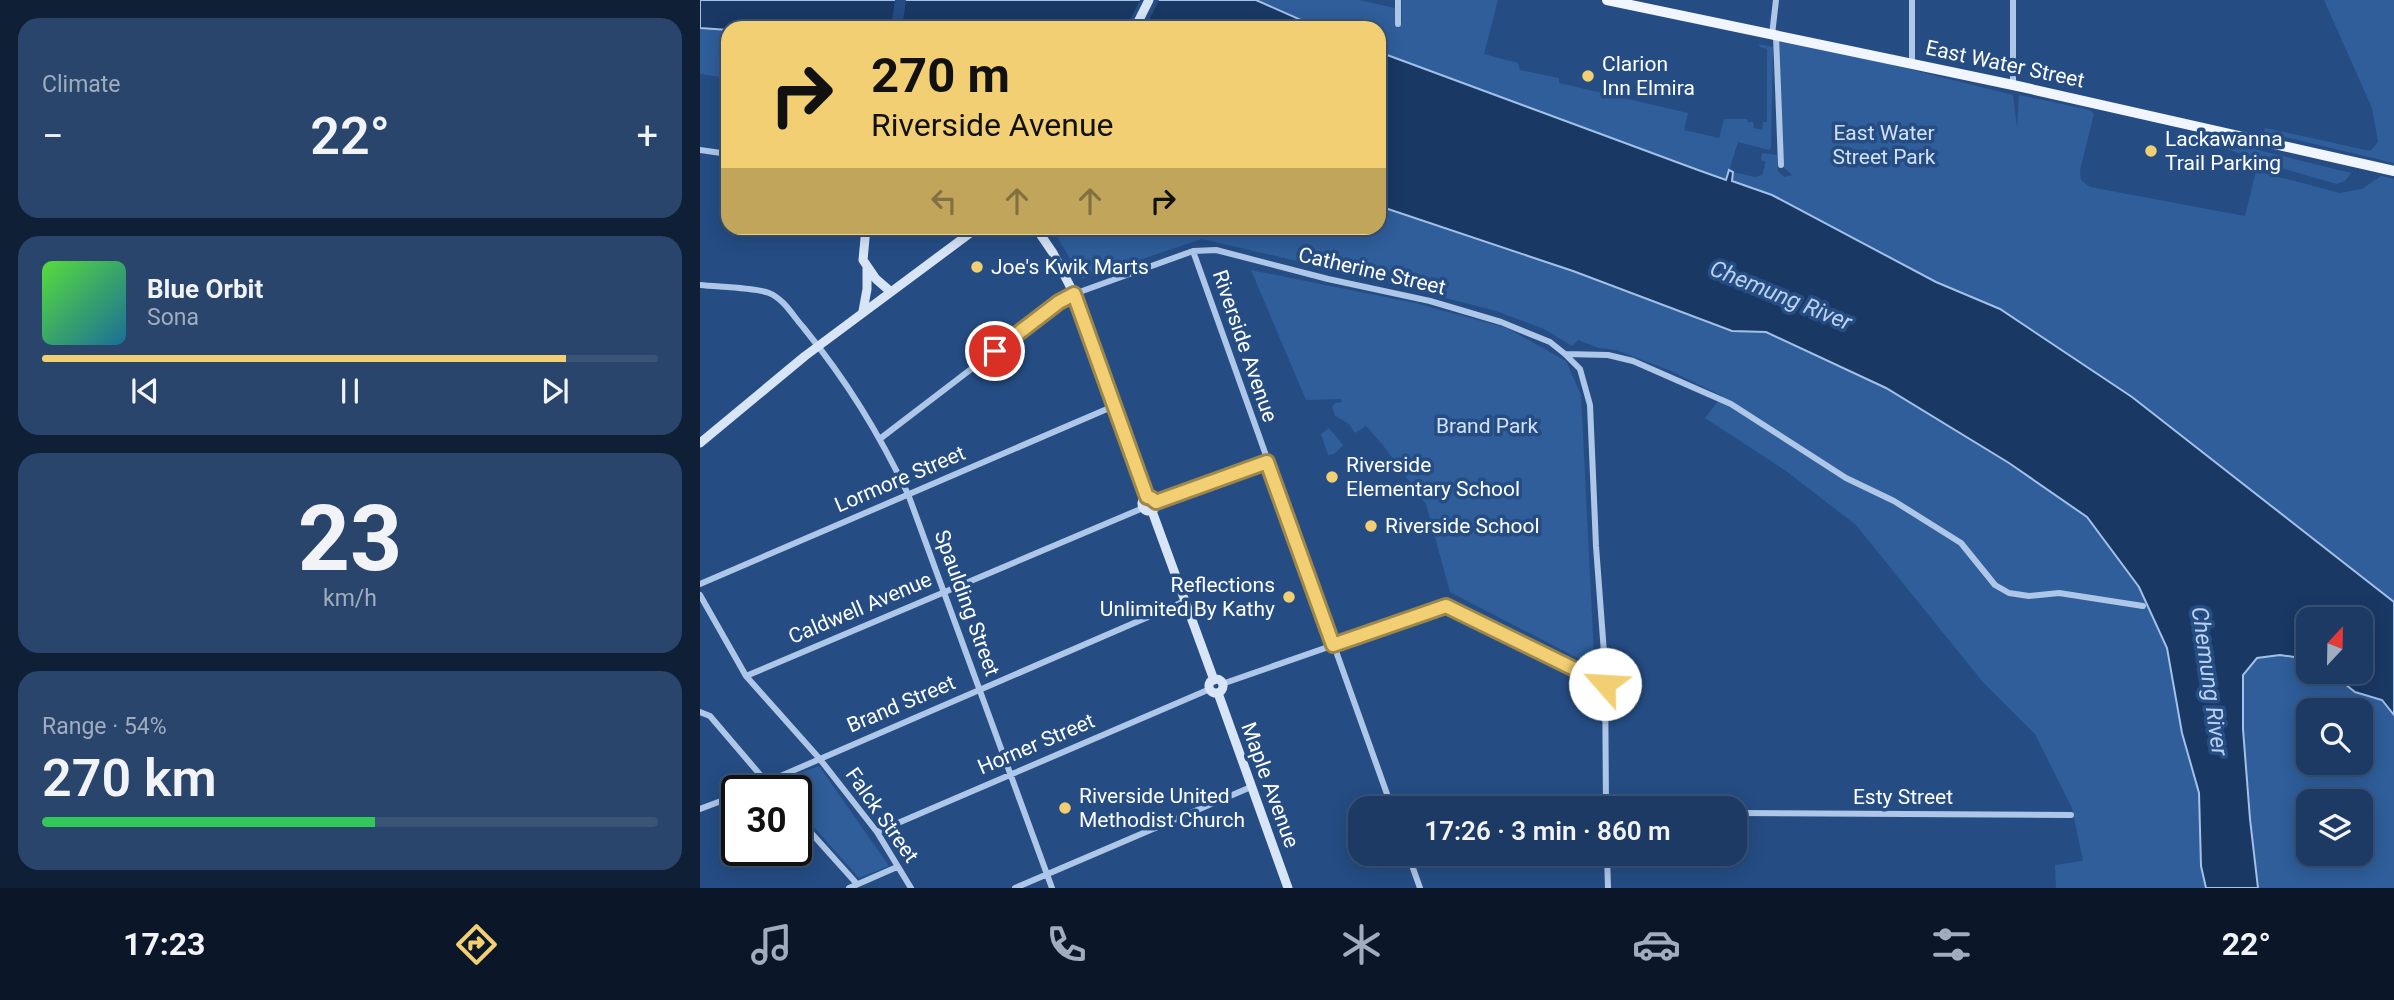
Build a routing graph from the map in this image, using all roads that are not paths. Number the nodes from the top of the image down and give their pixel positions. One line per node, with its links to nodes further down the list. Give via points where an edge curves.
1 (1149, 0): 7 (main road)
2 (1398, 0): 8 (street)
3 (1607, 0): 9 (main road, East Water Street)
4 (1776, 0): 9 (street)
5 (1912, 0): 10 (street)
6 (2013, 0): 11 (street)
7 (1138, 21)
8 (1398, 24)
9 (1774, 35): 10 (main road, East Water Street); 14 (street)
10 (1912, 65): 11 (main road, East Water Street)
11 (2013, 85): 15 (main road, East Water Street)
12 (700, 150): 13 (street)
13 (721, 153)
14 (1780, 166)
15 (2394, 171)
16 (865, 235): 20 (main road, via 863,260)
17 (968, 235): 22 (main road)
18 (1041, 235): 23 (main road, Maple Avenue)
19 (1193, 251): 23 (street, Catherine Street); 26 (street, Catherine Street, via 1216,250 1430,301 1526,331); 30 (street, Riverside Avenue)
20 (867, 268): 22 (main road); 24 (main road)
21 (700, 285): 25 (street, Spaulding Street, via 768,293 781,300)
22 (891, 292): 24 (main road)
23 (1074, 294): 27 (main road, Maple Avenue); 28 (street, Catherine Street)
24 (863, 312): 25 (main road)
25 (818, 346): 28 (street, Spaulding Street); 29 (main road)
26 (1566, 354): 37 (street, via 1633,361 1731,404 1846,478 1894,501 1961,543 1995,584 2009,593 2059,593); 40 (street, Catherine Street, via 1580,369 1590,405)
27 (1114, 406): 31 (street, Lormore Street); 32 (main road, Maple Avenue)
28 (881, 438): 31 (street, Spaulding Street)
29 (700, 443)
30 (1267, 462): 32 (street, Caldwell Avenue); 38 (street, Riverside Avenue)
31 (908, 494): 33 (street, Lormore Street); 34 (street, Spaulding Street)
32 (1149, 505): 34 (street, Caldwell Avenue); 36 (main road, Maple Avenue)
33 (700, 584)
34 (945, 592): 39 (street, Caldwell Avenue); 42 (street, Spaulding Street)
35 (700, 595): 39 (street, Falck Street)
36 (1185, 601): 41 (main road, Maple Avenue); 42 (street, Brand Street)
37 (2143, 606)
38 (1333, 645): 40 (street, Horner Street, via 1446,606); 41 (street, Horner Street); 49 (street, Riverside Avenue)
39 (746, 676): 44 (street, Falck Street)
40 (1605, 684): 50 (street, Catherine Street)
41 (1216, 686): 45 (street, Horner Street); 48 (main road, Maple Avenue)
42 (980, 689): 44 (street, Brand Street); 45 (street, Spaulding Street)
43 (700, 712): 46 (street, via 710,716)
44 (820, 758): 47 (street, Brand Street); 55 (street, Falck Street)
45 (1010, 774): 55 (street, Horner Street); 60 (street, Spaulding Street)
46 (759, 775)
47 (783, 775)
48 (1251, 787): 60 (street); 66 (main road, Maple Avenue)
49 (1388, 796)
50 (1606, 796)
51 (721, 801): 52 (street)
52 (700, 809)
53 (1747, 813): 54 (street, Esty Street)
54 (2071, 815)
55 (877, 832): 59 (street, Falck Street)
56 (812, 834): 61 (street)
57 (1412, 866): 67 (street)
58 (1607, 866): 68 (street)
59 (897, 867): 61 (street); 63 (street, Falck Street)
60 (1047, 874): 64 (street); 65 (street, Spaulding Street)
61 (857, 884): 62 (street)
62 (849, 888)
63 (911, 888)
64 (1015, 888)
65 (1052, 888)
66 (1288, 888)
67 (1420, 888)
68 (1608, 888)

